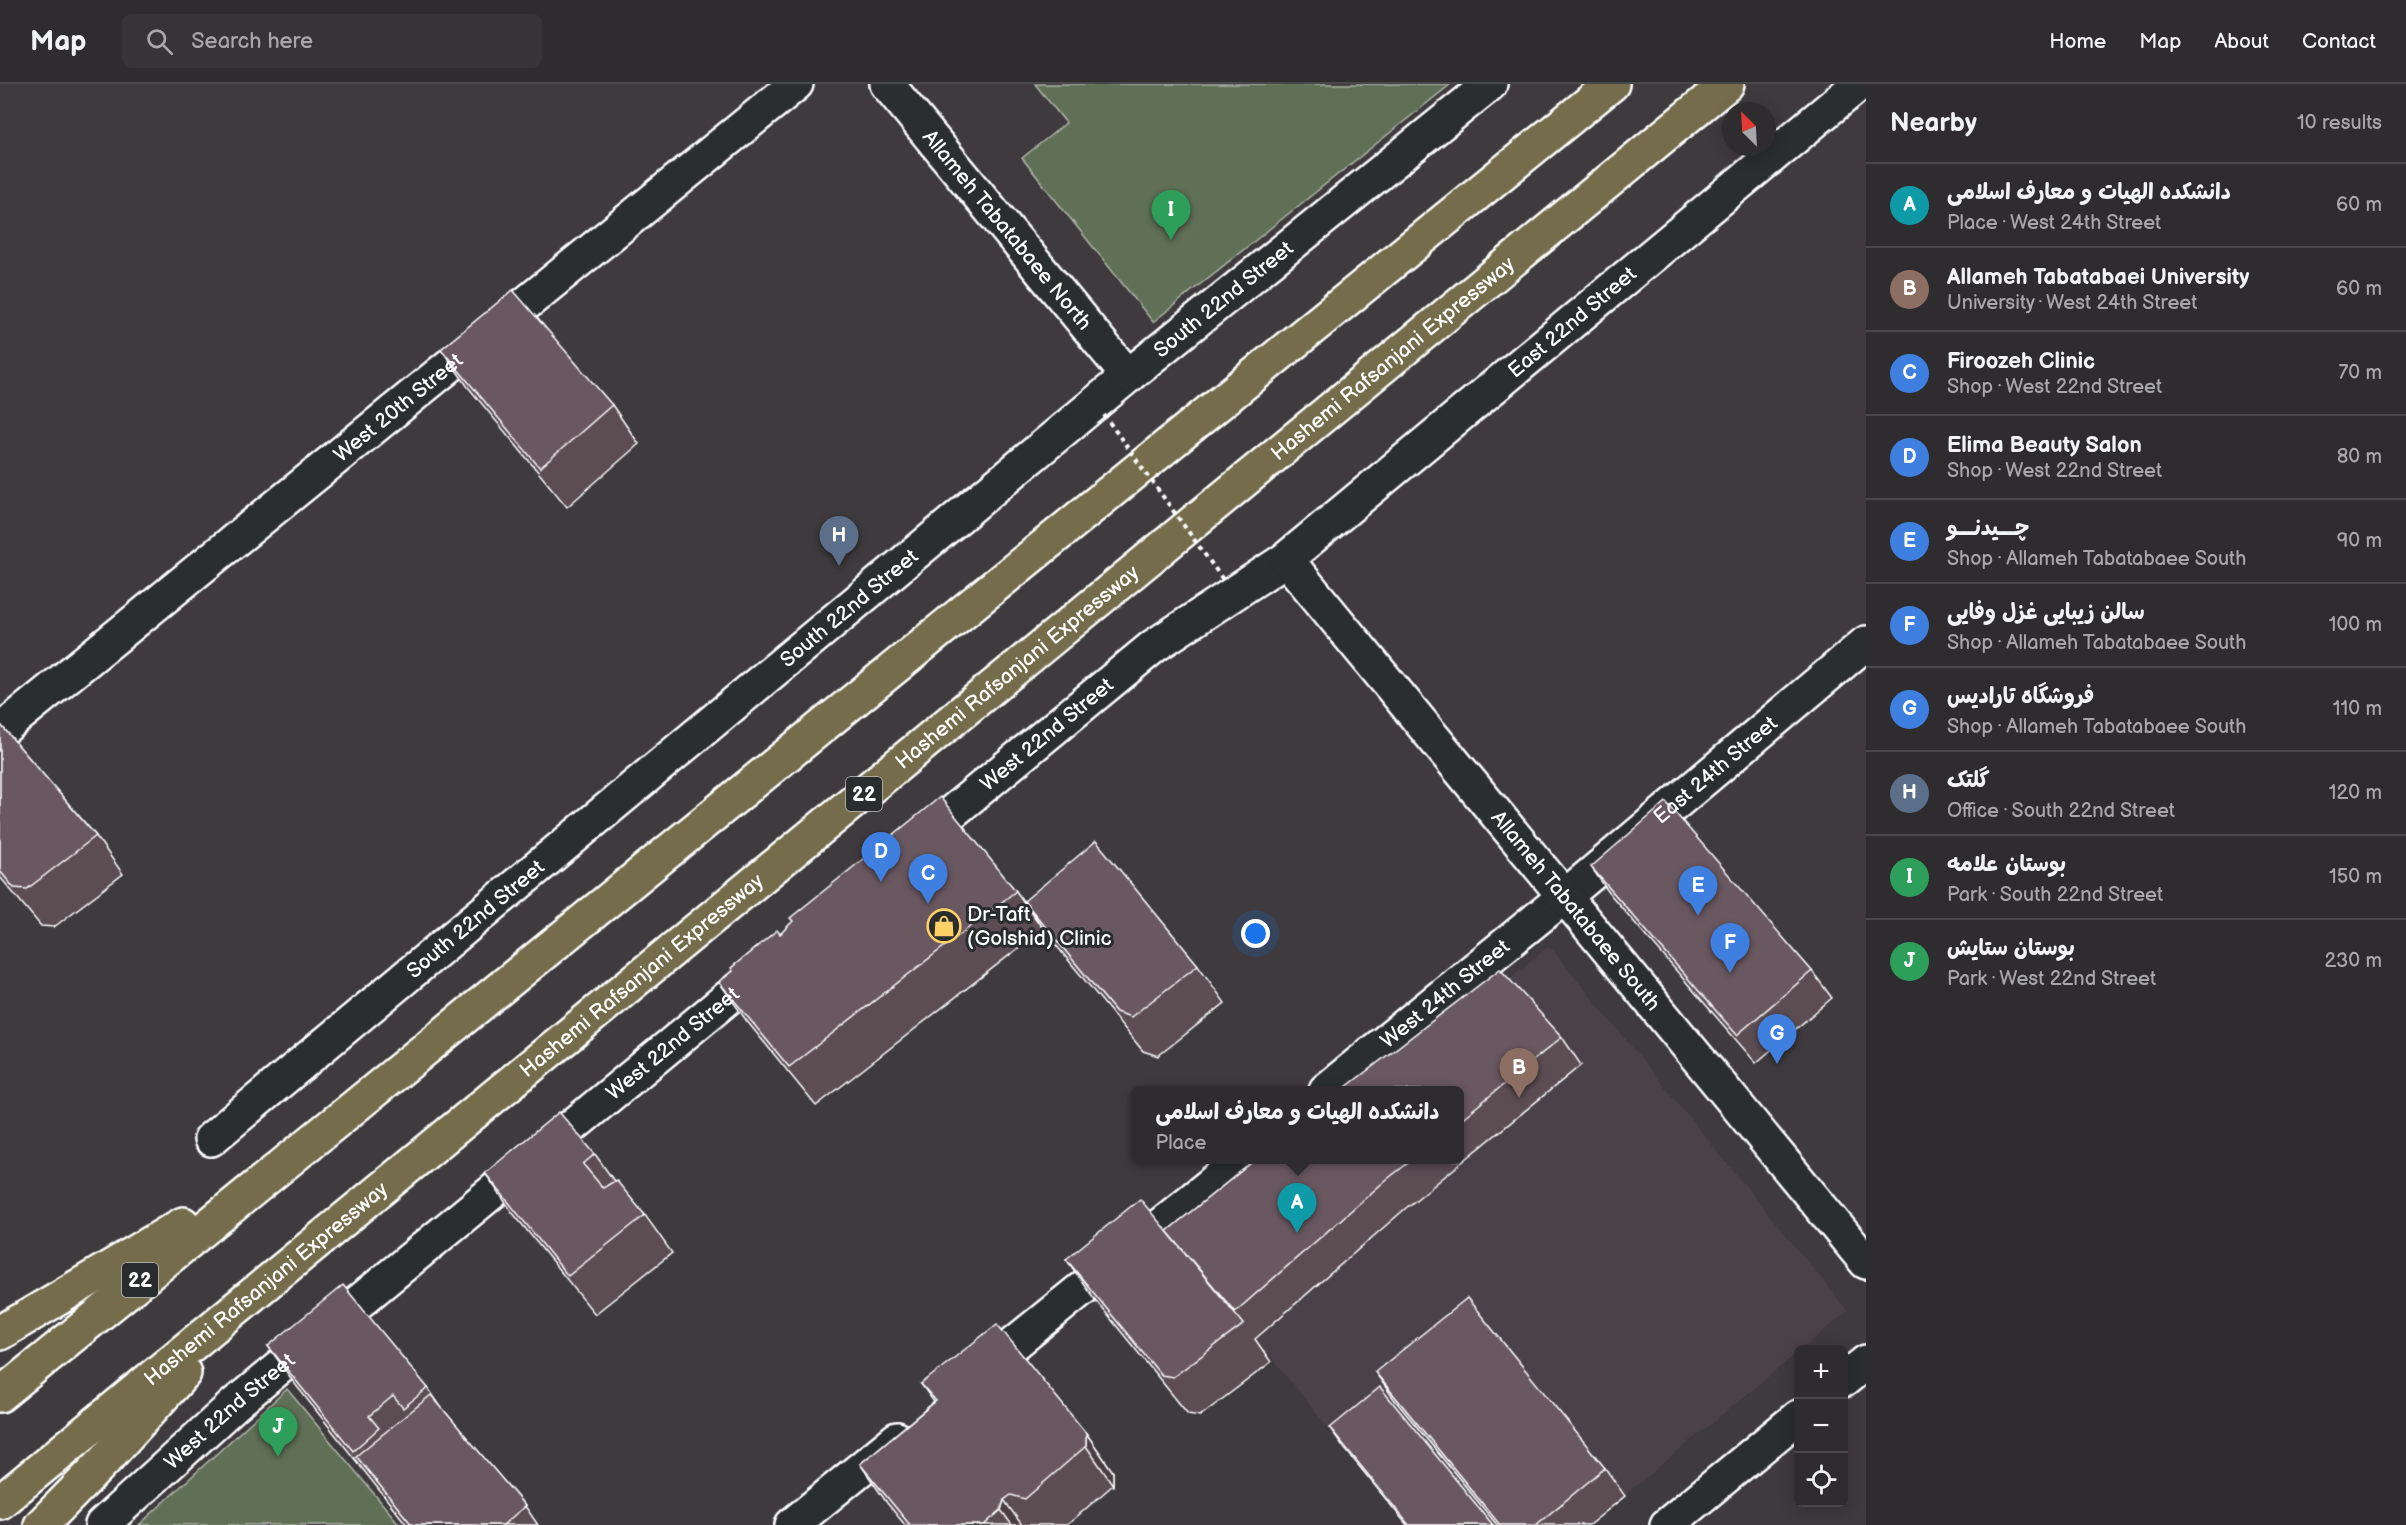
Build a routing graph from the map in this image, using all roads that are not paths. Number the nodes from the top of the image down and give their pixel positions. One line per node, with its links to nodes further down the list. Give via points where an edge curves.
1 (796, 84): 10 (street, West 20th Street)
2 (887, 84): 7 (street, Allameh Tabatabaee North)
3 (1490, 84): 7 (street, South 22nd Street)
4 (1612, 84): 17 (highway, 22)
5 (1727, 84): 19 (highway, Hashemi Rafsanjani Expressway / 22)
6 (1859, 84): 8 (street, East 22nd Street)
7 (1128, 376): 15 (street, South 22nd Street)
8 (1286, 559): 11 (street, West 22nd Street, via 1154,646); 12 (street, Allameh Tabatabaee South)
9 (1866, 643): 12 (street, East 24th Street)
10 (0, 731)
11 (897, 858)
12 (1564, 897): 14 (street, West 24th Street); 18 (street, Allameh Tabatabaee South)
13 (786, 949): 29 (street, West 22nd Street, via 235,1404)
14 (1331, 1086)
15 (211, 1140)
16 (1236, 1164): 23 (street)
17 (280, 1166): 20 (highway); 24 (highway, 22)
18 (1866, 1262)
19 (256, 1294): 27 (highway, Hashemi Rafsanjani Expressway / 22); 28 (highway)
20 (0, 1333)
21 (1866, 1362): 22 (street)
22 (1848, 1377)
23 (957, 1391)
24 (0, 1395)
25 (920, 1420): 30 (street)
26 (1794, 1420): 31 (street)
27 (0, 1502)
28 (42, 1525)
29 (102, 1525)
30 (792, 1525)
31 (1667, 1525)

